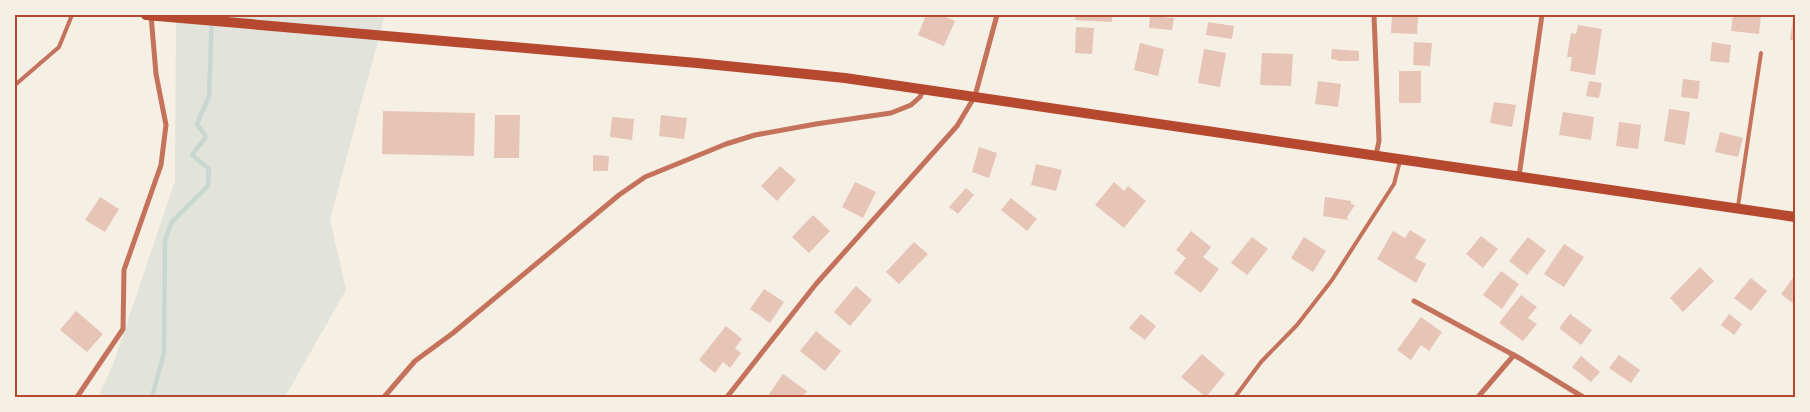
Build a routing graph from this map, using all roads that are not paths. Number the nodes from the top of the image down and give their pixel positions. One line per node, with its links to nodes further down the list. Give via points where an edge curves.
1 (72, 15): 8 (lane, via 59,46)
2 (146, 15): 6 (main road)
3 (997, 15): 10 (street)
4 (1374, 15): 11 (street, via 1379,141)
5 (1542, 15): 13 (street)
6 (151, 16): 9 (main road, via 687,62); 18 (street, via 156,74 166,124 161,165 124,270 123,329)
7 (1761, 53): 14 (lane)
8 (15, 85)
9 (924, 89): 10 (main road); 19 (street, via 911,105 891,114 754,135 645,177 415,361)
10 (975, 96): 11 (main road); 20 (street, via 957,126 816,284)
11 (1376, 155): 12 (main road)
12 (1400, 159): 13 (main road); 21 (lane, via 1394,184 1332,280)
13 (1519, 177): 14 (main road)
14 (1738, 209): 15 (main road)
15 (1795, 217)
16 (1414, 301): 17 (street)
17 (1514, 355): 22 (street); 23 (street)
18 (77, 397)
19 (384, 397)
20 (727, 397)
21 (1234, 397)
22 (1478, 397)
23 (1583, 397)

